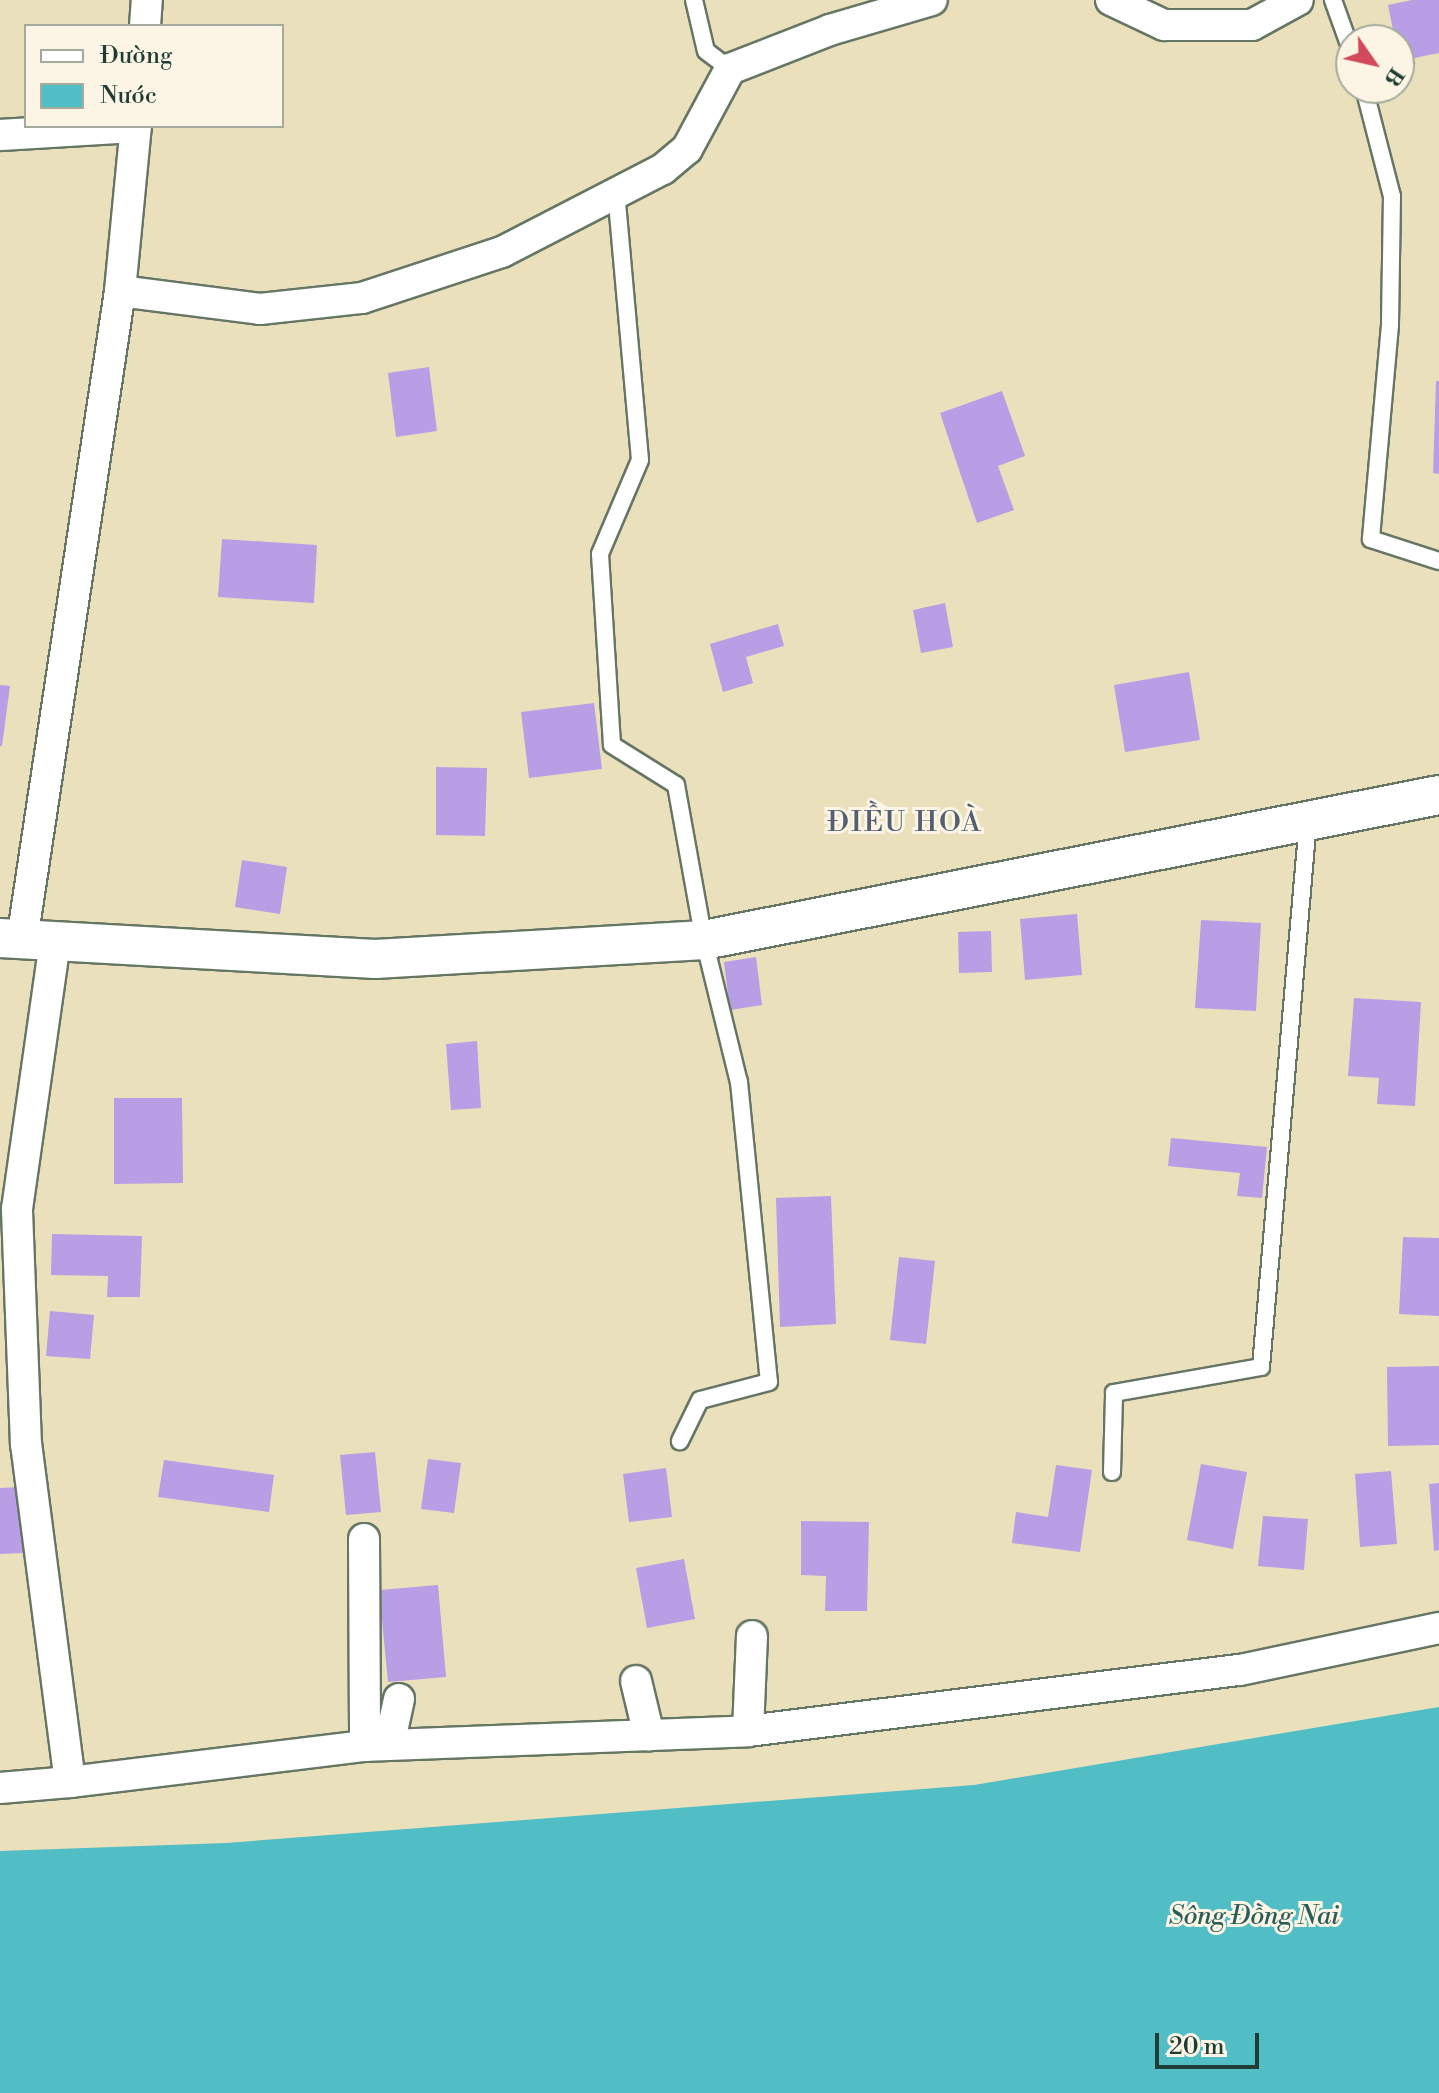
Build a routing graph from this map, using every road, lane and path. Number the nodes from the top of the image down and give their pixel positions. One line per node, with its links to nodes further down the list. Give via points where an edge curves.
1 (147, 0): 7 (street)
2 (694, 0): 9 (lane, via 706,51)
3 (932, 0): 9 (street, via 830,30)
4 (1111, 0): 5 (street, via 1164,25 1252,25)
5 (1298, 0)
6 (1333, 0): 8 (lane)
7 (145, 24)
8 (1342, 24)
9 (730, 69): 14 (street, via 687,149 663,169)
10 (1368, 104): 16 (lane, via 1392,196 1389,339 1371,539)
11 (119, 128): 13 (street)
12 (136, 128): 15 (street)
13 (0, 135)
14 (616, 191): 15 (street, via 502,252 362,298 260,309); 20 (lane, via 640,460 600,554 612,745 676,785)
15 (120, 291): 19 (street)
16 (1439, 561)
17 (1439, 795): 18 (street)
18 (1308, 820): 20 (street); 23 (lane, via 1261,1367 1114,1393)
19 (26, 940): 20 (street, via 375,959); 21 (street)
20 (704, 940): 22 (lane, via 739,1082 769,1382 700,1400)
21 (11, 1318): 32 (street)
22 (680, 1441)
23 (1112, 1472)
24 (364, 1539): 31 (street)
25 (1439, 1628): 29 (street, via 1240,1670)
26 (752, 1636): 29 (street)
27 (636, 1681): 30 (street)
28 (399, 1699): 31 (street)
29 (748, 1731): 30 (street)
30 (649, 1735): 31 (street)
31 (377, 1746): 32 (street)
32 (70, 1782): 33 (street)
33 (0, 1788)

